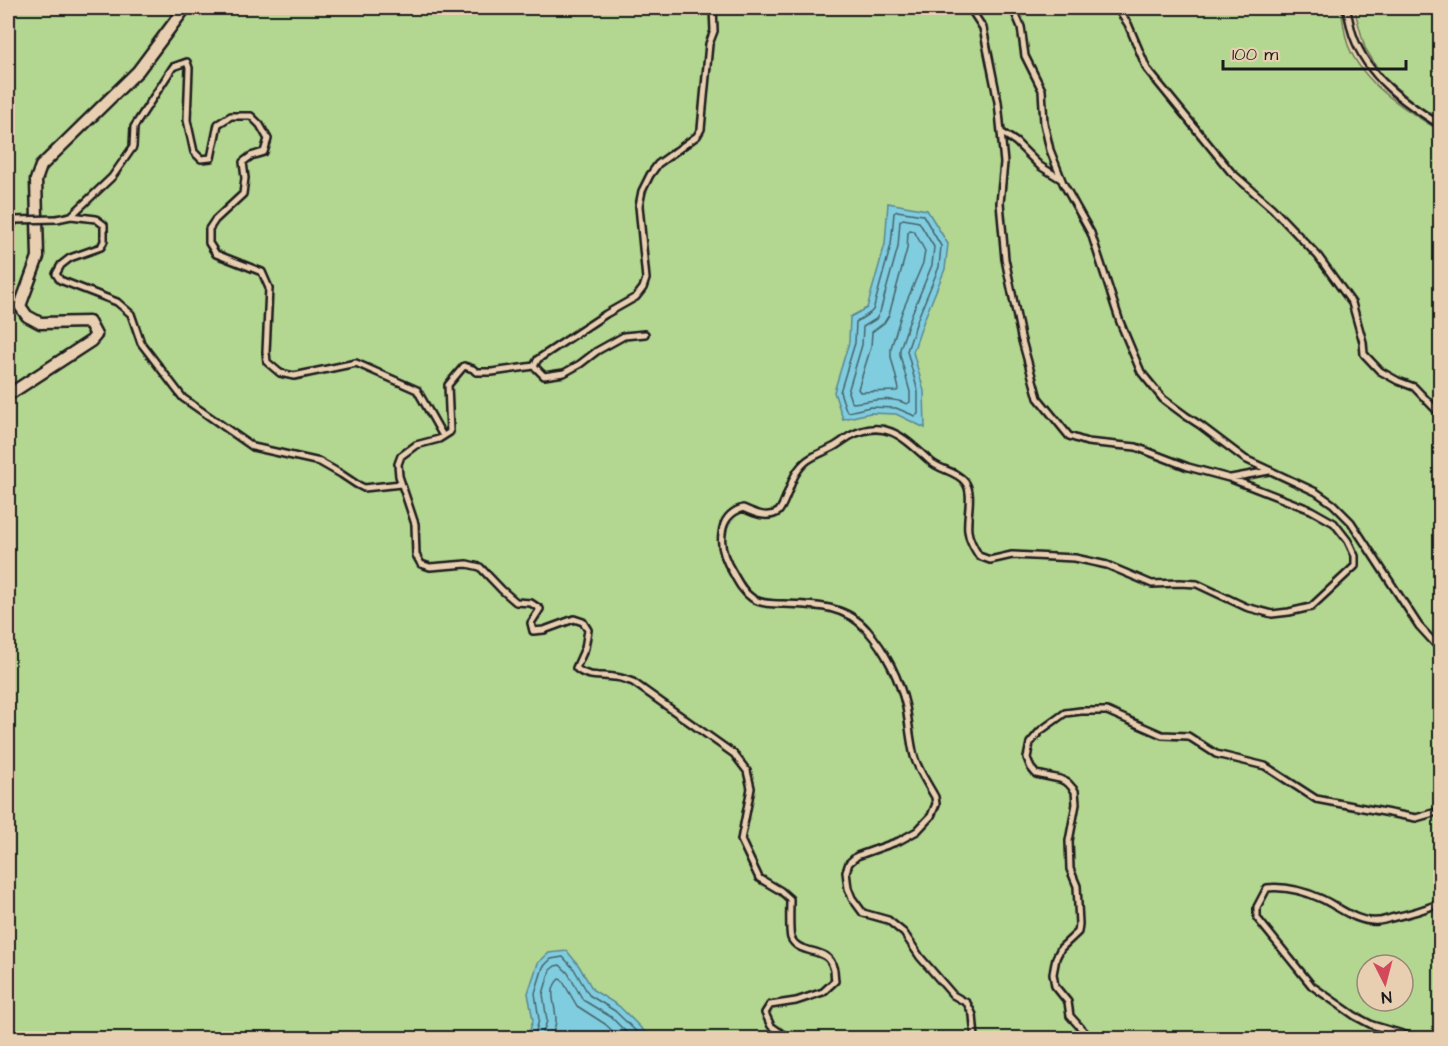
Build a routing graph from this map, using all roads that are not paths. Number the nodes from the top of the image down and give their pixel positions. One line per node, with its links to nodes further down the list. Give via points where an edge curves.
1 (185, 8): 14 (street, via 138,71 41,166 36,180 38,257 20,306 27,316 40,323 89,322 96,335)
2 (713, 8): 13 (lane, via 714,32 709,44 701,129 658,164 642,191 639,206 646,279 643,288 636,297 538,358)
3 (970, 8): 8 (lane, via 983,28)
4 (1012, 8): 9 (lane, via 1021,27 1025,56 1042,90 1050,150)
5 (1117, 8): 15 (lane, via 1147,69 1231,172 1317,256 1352,303 1364,354 1380,371 1414,387)
6 (1346, 8): 7 (lane, via 1353,36 1372,69 1386,86)
7 (1440, 125)
8 (1001, 132): 9 (lane); 18 (lane, via 1004,163 1000,203 1005,259 1038,398 1070,436 1136,447)
9 (1062, 180): 17 (lane, via 1091,233 1141,372 1162,399 1245,459)
10 (71, 216): 11 (lane, bridge, via 14,220); 16 (lane, via 112,177 133,147 134,127 173,68 187,62 187,120 194,152 201,159 211,158 218,124 231,116 251,116 268,139 264,152 243,162 243,195 209,230 209,243 216,254 262,272 269,288 267,362 280,373 294,376 356,363 417,390); 19 (lane, via 96,219 104,225 104,241 101,247 70,258 56,274 60,280 117,302 131,314 141,343 183,398 253,447 320,462 364,488)
11 (8, 236)
12 (645, 334): 13 (lane, via 624,336 564,374 544,376)
13 (534, 366): 16 (lane, via 476,372 464,366 448,385 450,432)
14 (8, 395)
15 (1440, 414)
16 (443, 436): 19 (lane, via 416,445 401,456 398,464)
17 (1270, 471): 18 (lane); 20 (lane, via 1316,492 1351,522 1419,626)
18 (1229, 478): 24 (lane, via 1334,523 1348,541 1355,566 1311,607 1272,614 1246,607 1197,584 1152,584 1107,564 1012,555 990,560 979,556 971,543 969,488 964,479 932,464 891,431 877,428 850,436 805,460 779,511 769,516 743,508 732,512 723,526 726,561 740,586 753,599 831,607 849,616 866,628 897,678 914,758 936,804 917,831 849,863 848,888 863,913 888,920 904,933 952,995 967,1004 973,1015)
19 (402, 484): 23 (lane, via 415,524 416,555 421,564 480,567 516,602 531,603 540,609 531,624 533,631 574,619 583,622 588,630 576,668 595,677 633,682 734,754 747,771 752,788 741,840 747,855 759,878 790,899 791,937 796,944 820,952 833,967 835,981 823,992 770,1005 765,1014 771,1026)
20 (1440, 649)
21 (1440, 811): 25 (lane, via 1416,818 1316,799 1265,766 1216,754 1188,736 1162,735 1107,711 1065,713 1040,731 1030,743 1027,758 1036,774 1060,778 1075,791 1069,841 1079,924 1078,932 1061,948 1053,974 1055,986 1068,1002 1070,1016)
22 (1440, 903): 26 (lane, via 1377,921 1362,919 1321,899 1280,887 1267,888 1257,907 1257,918 1312,987 1363,1021)
23 (788, 1038)
24 (975, 1038)
25 (1090, 1038)
26 (1416, 1038)

